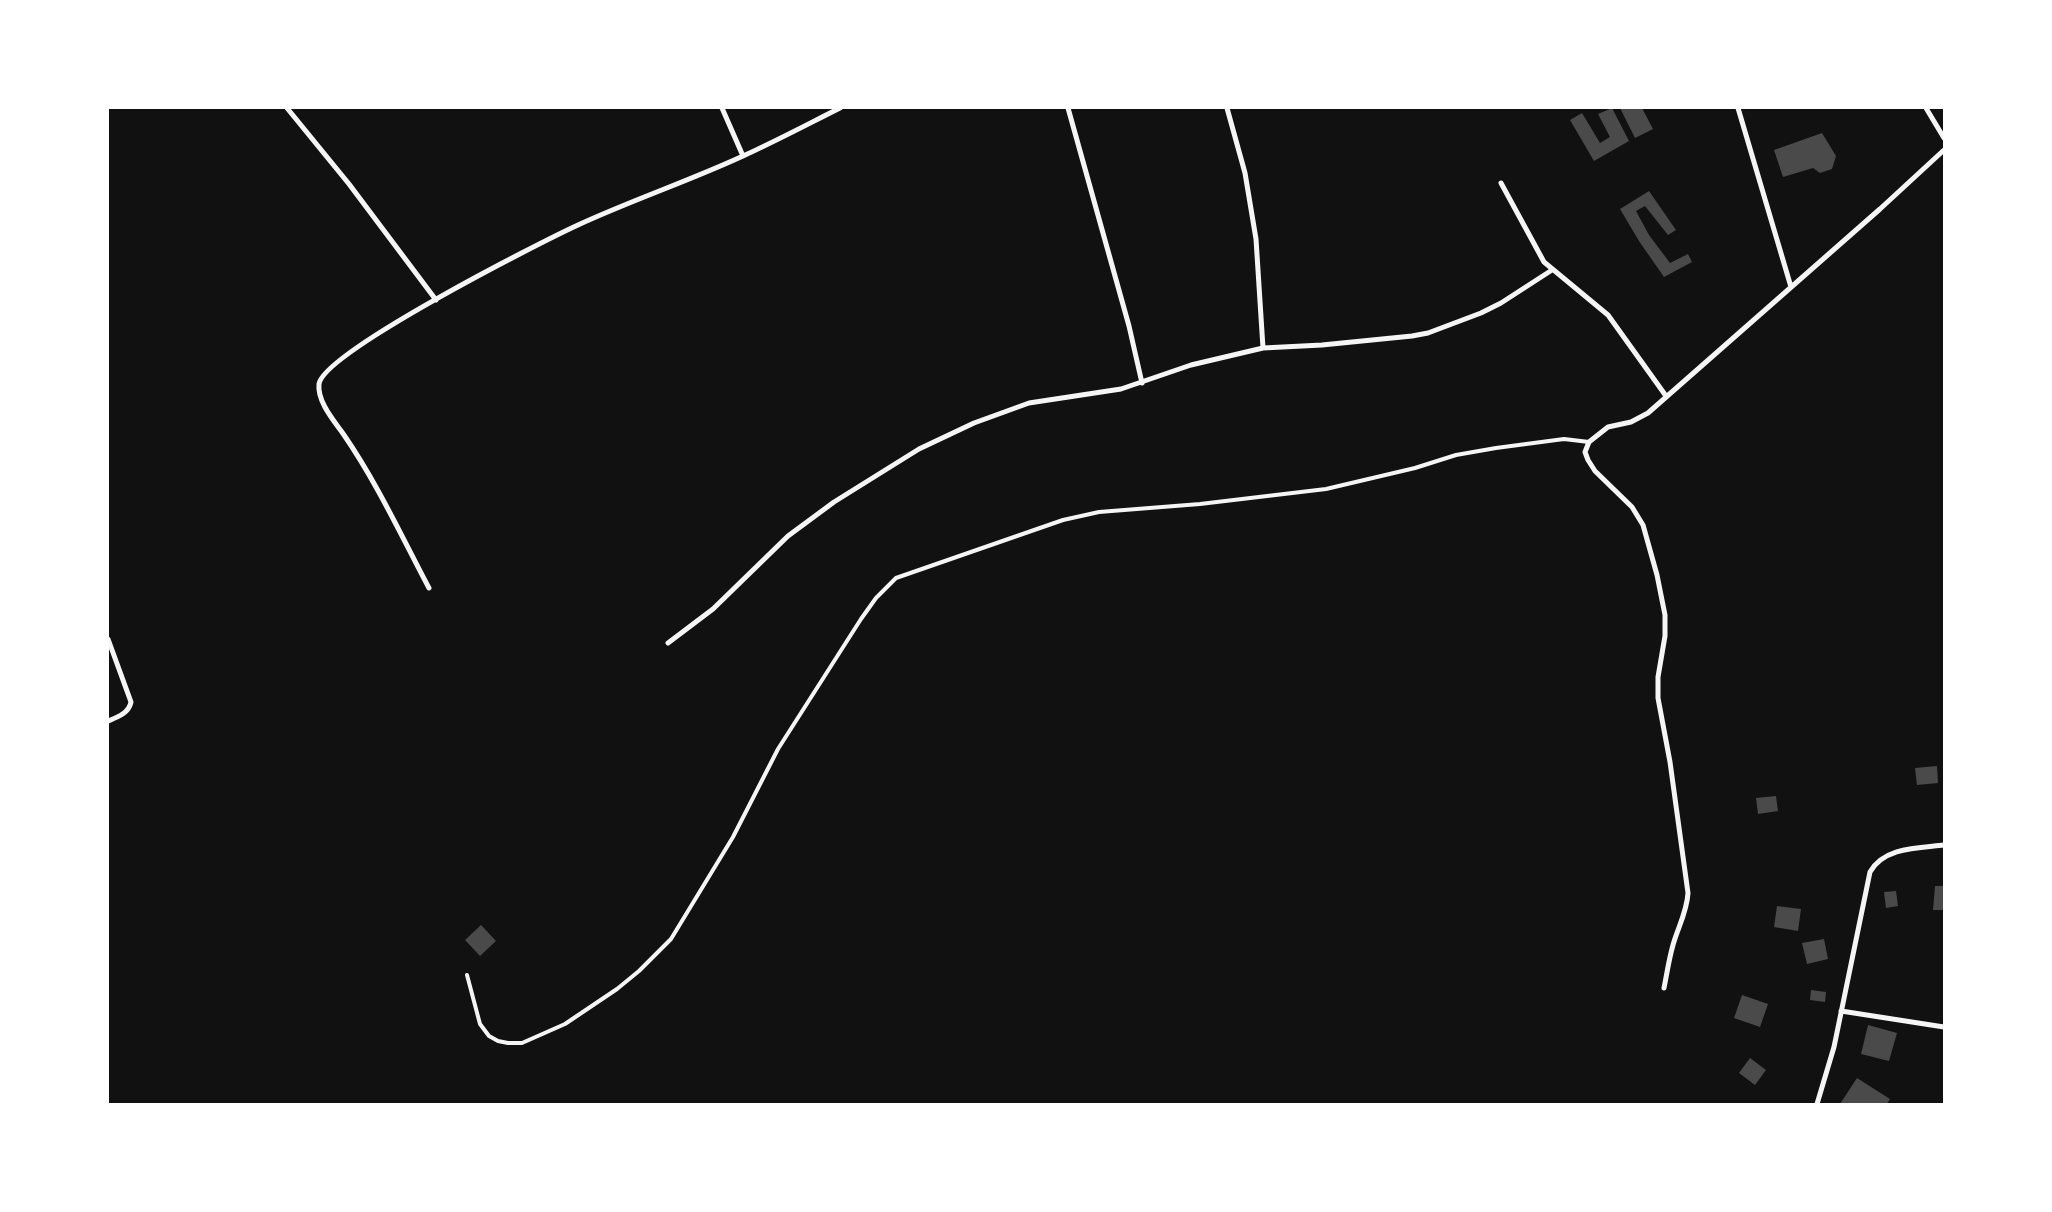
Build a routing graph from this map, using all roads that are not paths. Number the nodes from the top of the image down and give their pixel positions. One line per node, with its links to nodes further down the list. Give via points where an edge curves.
1 (287, 108): 14 (street)
2 (722, 108): 10 (street)
3 (840, 108): 10 (street)
4 (1068, 108): 16 (street)
5 (1227, 108): 15 (street, via 1245,173 1256,240)
6 (1738, 108): 13 (street)
7 (1926, 108): 8 (street)
8 (1944, 138)
9 (1944, 150): 13 (street)
10 (743, 156): 14 (street, via 580,224)
11 (1501, 183): 12 (street, via 1538,254)
12 (1552, 270): 15 (street, via 1502,303 1428,333); 17 (street, via 1608,315)
13 (1791, 287): 17 (street)
14 (436, 300): 19 (street, via 341,359 328,370 319,385 324,404 365,467)
15 (1263, 348): 16 (street, via 1192,365)
16 (1142, 383): 21 (street, via 1030,403 974,423 919,449 834,502 788,536 713,609)
17 (1666, 396): 18 (street, via 1648,413 1631,422 1608,427)
18 (1589, 442): 24 (lane, via 1564,440 1456,455 1326,489 1099,512 1063,520 902,576 886,587 861,619 778,749 733,837 671,939 639,971 565,1024 522,1042 508,1043 489,1036 480,1024); 25 (street, via 1588,460 1632,507 1643,526 1665,615 1658,698 1688,893 1686,913 1678,929)
19 (429, 588)
20 (108, 639): 22 (street, via 131,702 126,712)
21 (668, 643)
22 (108, 721)
23 (1944, 845): 26 (street, via 1891,853 1875,863 1865,887)
24 (467, 975)
25 (1664, 988)
26 (1841, 1011): 27 (street); 28 (street)
27 (1944, 1027)
28 (1817, 1104)

